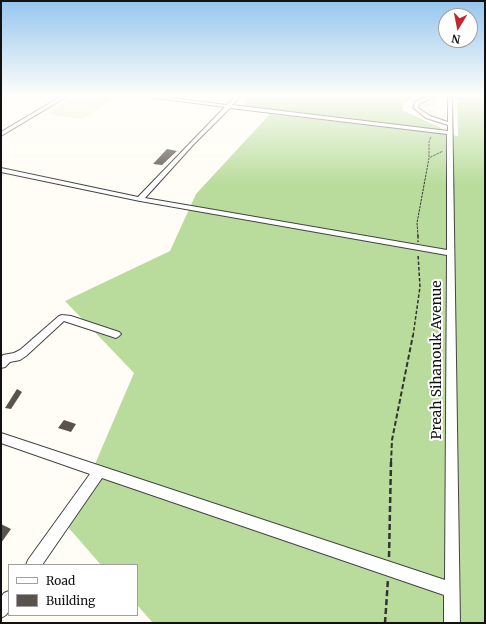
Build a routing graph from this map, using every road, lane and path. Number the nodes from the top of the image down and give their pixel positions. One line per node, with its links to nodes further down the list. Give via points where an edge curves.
1 (14, 126): 7 (street)
2 (209, 126): 13 (street)
3 (392, 126): 8 (street)
4 (446, 126): 6 (street)
5 (1, 128): 7 (street)
6 (450, 128): 8 (street); 10 (street, Preah Sihanouk Avenue)
7 (9, 129): 9 (street)
8 (432, 131): 11 (path, via 429,142)
9 (1, 134)
10 (450, 148): 11 (path); 15 (street, Preah Sihanouk Avenue)
11 (430, 158): 14 (path, via 417,223)
12 (1, 170): 13 (street)
13 (140, 199): 14 (street)
14 (418, 248): 15 (street); 21 (path, via 420,287 416,317 392,440)
15 (450, 253): 22 (street, Preah Sihanouk Avenue)
16 (116, 334): 17 (street, via 62,318 23,353 7,358)
17 (1, 364)
18 (1, 438): 19 (street)
19 (99, 472): 20 (street); 21 (street)
20 (34, 564)
21 (388, 569): 22 (street); 25 (path)
22 (452, 590): 26 (street, Preah Sihanouk Avenue)
23 (8, 600): 24 (street)
24 (1, 610)
25 (385, 623)
26 (452, 623)

